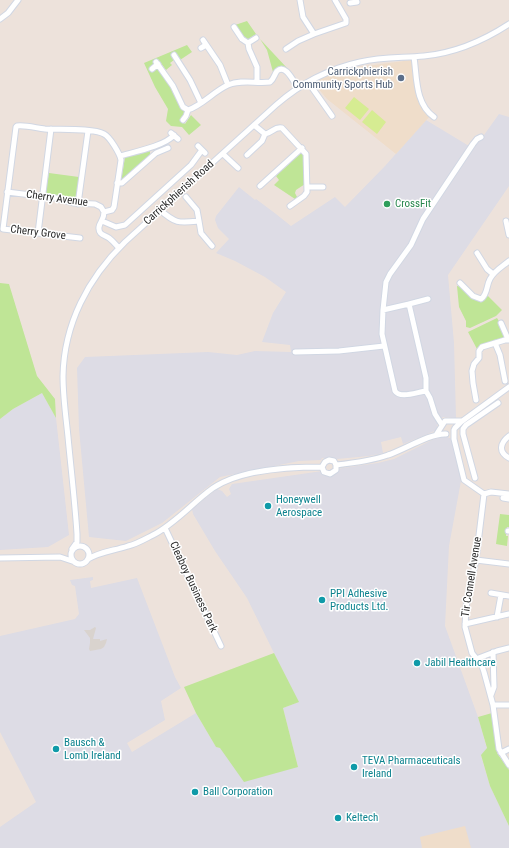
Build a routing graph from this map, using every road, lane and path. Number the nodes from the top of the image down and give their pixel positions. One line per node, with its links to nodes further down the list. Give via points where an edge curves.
1 (18, 0): 6 (street)
2 (300, 0): 9 (street, via 303,17)
3 (335, 0): 9 (street, via 346,18 346,23)
4 (350, 2): 5 (street)
5 (357, 2)
6 (0, 19)
7 (509, 24): 14 (street, Carrickphierish Road, via 487,38 469,45)
8 (234, 27): 11 (street)
9 (314, 34): 13 (street, via 298,40)
10 (256, 38): 11 (street)
11 (248, 43): 17 (street, via 257,67)
12 (201, 48): 19 (street, via 205,42 219,63)
13 (286, 49)
14 (414, 57): 18 (street, Carrickphierish Road, via 384,58 356,63 330,71); 24 (street, via 421,101)
15 (172, 64): 21 (street, via 175,57)
16 (152, 68): 22 (street, via 157,63 173,86 183,107)
17 (257, 82): 19 (street, via 241,81); 20 (street, via 271,81 277,71 284,70)
18 (308, 82): 20 (street, Carrickphierish Road); 23 (street)
19 (228, 85): 21 (street)
20 (298, 88): 26 (street, Carrickphierish Road)
21 (201, 103): 22 (street)
22 (188, 110): 25 (street)
23 (332, 116)
24 (434, 117)
25 (183, 120)
26 (254, 125): 29 (street); 36 (street, Carrickphierish Road)
27 (51, 129): 28 (street); 45 (street, via 16,127); 46 (street)
28 (88, 131): 38 (street, via 106,135); 48 (street)
29 (265, 134): 33 (street, via 282,128); 37 (street, via 263,140 250,148)
30 (174, 136): 38 (street, via 170,140)
31 (481, 137): 68 (street, via 473,144 426,214 411,245 388,277)
32 (168, 148): 34 (street)
33 (302, 148): 42 (street, via 272,179); 44 (street, via 307,156)
34 (161, 150): 39 (street); 41 (street, via 122,183)
35 (202, 150): 52 (street, via 191,165 125,225 116,227)
36 (223, 154): 40 (street); 50 (street, Carrickphierish Road)
37 (247, 155)
38 (120, 156): 41 (street)
39 (164, 157)
40 (238, 168)
41 (117, 184): 51 (street, via 114,207)
42 (260, 186)
43 (324, 186): 44 (street)
44 (308, 187): 49 (street, via 305,196)
45 (8, 192): 46 (street, Cherry Avenue); 55 (street, Cherry Grove, via 3,228)
46 (43, 197): 48 (street, Cherry Avenue); 55 (street)
47 (186, 197): 53 (street, via 197,210)
48 (78, 204): 51 (street, Cherry Avenue, via 98,205)
49 (290, 206)
50 (160, 210): 53 (street, via 176,222); 61 (street, Carrickphierish Road)
51 (104, 212): 52 (street)
52 (102, 221): 61 (street, via 100,233)
53 (199, 221): 60 (street, via 201,233)
54 (507, 225): 56 (street)
55 (38, 233): 57 (street, Cherry Grove)
56 (509, 235)
57 (73, 237): 58 (street, Cherry Grove); 59 (street, Cherry Grove)
58 (80, 238)
59 (72, 244)
60 (212, 246)
61 (119, 248): 96 (street, Carrickphierish Road, via 99,270 84,294 74,319 64,358 63,385)
62 (477, 253): 64 (street)
63 (508, 265): 64 (street)
64 (493, 274): 65 (street, via 483,298 478,299 471,295)
65 (460, 283)
66 (428, 299): 67 (street)
67 (410, 304): 68 (street); 76 (street, via 426,378)
68 (383, 310): 72 (street)
69 (501, 323): 70 (street)
70 (508, 340): 71 (street)
71 (496, 343): 74 (street); 77 (street, via 479,351 479,358 473,367)
72 (384, 346): 73 (street); 76 (street, via 396,393 403,395)
73 (296, 352)
74 (505, 381)
75 (509, 387): 79 (street)
76 (426, 391): 80 (street)
77 (476, 400)
78 (498, 403): 79 (street)
79 (489, 406): 82 (street); 92 (street, via 463,430)
80 (437, 417): 81 (street); 83 (street)
81 (449, 421): 82 (street); 83 (street, via 443,422); 84 (street, via 454,424)
82 (462, 421): 84 (street)
83 (441, 426): 85 (street, via 442,431); 86 (street)
84 (454, 429): 85 (street); 88 (street)
85 (447, 434): 86 (street); 88 (street)
86 (436, 435): 90 (street, via 387,456)
87 (509, 436): 89 (street, via 502,445 503,453)
88 (454, 439): 93 (street, via 465,481)
89 (509, 458)
90 (336, 465): 91 (street, via 334,461 329,460); 91 (street, via 335,472 330,474 324,472)
91 (322, 467): 95 (street, via 270,470 228,480 209,491)
92 (475, 478)
93 (484, 494): 94 (street, via 491,492); 103 (street, Tir Connell Avenue)
94 (508, 495)
95 (165, 528): 99 (street, via 132,545); 112 (street, Cleaboy Business Park)
96 (77, 532): 97 (street, Carrickphierish Road); 98 (street, Carrickphierish Road, via 77,542)
97 (85, 547): 98 (street, via 79,545); 99 (street); 102 (street, via 89,553)
98 (72, 549): 100 (street, via 67,554); 104 (street)
99 (107, 551): 102 (street)
100 (56, 557): 101 (street); 104 (street)
101 (0, 558)
102 (88, 559): 104 (street, via 81,564)
103 (476, 560): 105 (street); 111 (street, Tir Connell Avenue, via 466,604)
104 (72, 561)
105 (509, 564)
106 (491, 594): 107 (street)
107 (501, 595): 108 (street); 110 (street)
108 (509, 596)
109 (509, 614): 110 (street)
110 (497, 617): 111 (street)
111 (465, 624): 115 (street, Tir Connell Avenue, via 470,647)
112 (221, 646)
113 (509, 648): 114 (street)
114 (493, 652): 115 (street); 116 (street, via 494,687)
115 (476, 659): 116 (street, Tir Connell Avenue, via 483,668)
116 (491, 695): 118 (street)
117 (509, 705): 118 (street)
118 (493, 706): 120 (street)
119 (509, 749): 120 (street)
120 (501, 753): 121 (street)
121 (509, 765)

